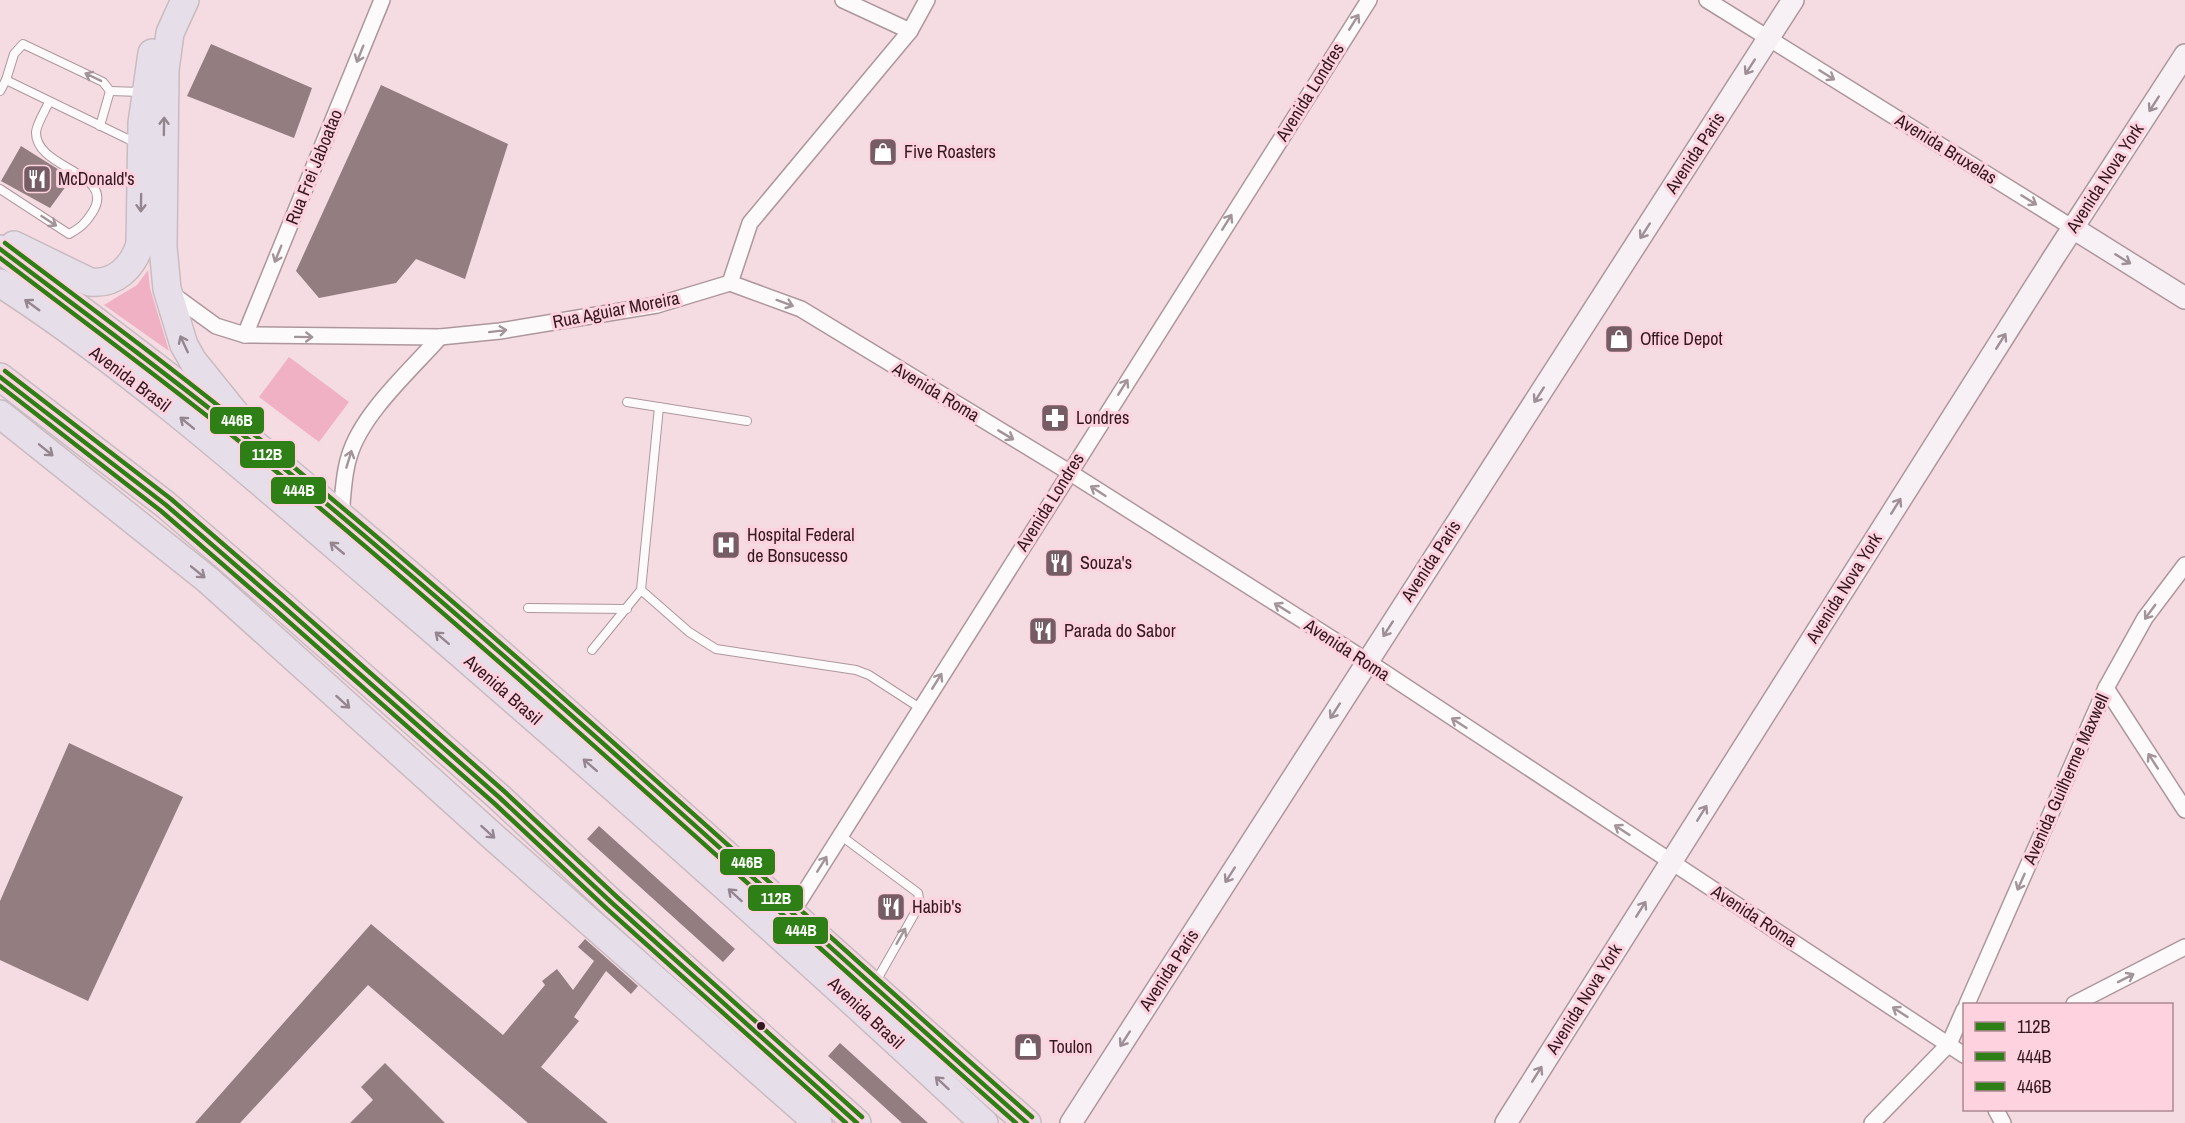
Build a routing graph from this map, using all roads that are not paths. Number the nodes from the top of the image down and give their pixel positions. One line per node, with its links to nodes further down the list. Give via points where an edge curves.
1 (167, 0): 15 (highway)
2 (185, 0): 25 (highway, one-way to 2, via 163,247 165,70 170,33)
3 (382, 0): 27 (street, Rua Frei Jaboatao, one-way to 27)
4 (843, 0): 9 (street)
5 (927, 0): 9 (street)
6 (1368, 0): 35 (street, Avenida Londres, one-way to 6)
7 (1707, 0): 10 (street, Avenida Bruxelas)
8 (1793, 0): 10 (main road, Avenida Paris)
9 (910, 31): 24 (street, via 750,223)
10 (1768, 39): 20 (street, Avenida Bruxelas, one-way to 20); 42 (main road, Avenida Paris, one-way to 42)
11 (2185, 55): 20 (main road, Avenida Nova York, one-way to 20)
12 (6, 80): 13 (lane); 14 (lane, one-way to 12, via 104,82 23,44 14,54); 16 (lane)
13 (0, 91)
14 (110, 91): 15 (lane); 17 (lane)
15 (145, 92): 18 (highway)
16 (49, 102): 17 (lane); 19 (lane, one-way to 16, via 69,234 83,227 96,208 99,198 94,185 51,157 39,143 36,133)
17 (100, 126): 18 (lane)
18 (142, 146): 21 (highway, one-way to 21, via 140,244 136,258 114,279 90,282)
19 (0, 189)
20 (2073, 228): 26 (main road, Avenida Bruxelas, one-way to 26); 47 (main road, Avenida Nova York, one-way to 20)
21 (0, 238)
22 (0, 249): 34 (highway, Avenida Brasil)
23 (0, 283): 58 (highway, Avenida Brasil, one-way to 23, via 591,765 246,469 134,380)
24 (730, 283): 28 (street, Rua Aguiar Moreira, one-way to 24, via 626,312); 35 (street, Avenida Roma, one-way to 35, via 801,309)
25 (167, 290): 27 (street, Rua Aguiar Moreira, via 202,318); 34 (highway, one-way to 25, via 193,361 175,321)
26 (2185, 298)
27 (245, 335): 28 (street, Rua Aguiar Moreira, one-way to 28)
28 (440, 337): 36 (street, one-way to 28, via 345,471 357,440 378,407)
29 (0, 377): 57 (highway, via 165,505 277,601 500,798)
30 (627, 402): 31 (lane)
31 (659, 407): 33 (lane); 38 (lane)
32 (0, 414): 56 (highway, one-way to 56, via 208,580)
33 (747, 421)
34 (271, 457): 36 (highway, Avenida Brasil)
35 (1069, 472): 42 (street, Avenida Roma, one-way to 35); 44 (street, Avenida Londres, one-way to 35)
36 (341, 516): 48 (highway, Avenida Brasil)
37 (2185, 565): 43 (street, Avenida Guilherme Maxwell, one-way to 43, via 2145,618)
38 (641, 590): 40 (lane); 44 (lane, via 689,632 716,649 856,670)
39 (528, 608): 40 (lane)
40 (627, 609): 41 (lane)
41 (592, 650)
42 (1367, 662): 47 (street, Avenida Roma, one-way to 42); 60 (main road, Avenida Paris, one-way to 60)
43 (2106, 688): 45 (street, one-way to 43); 51 (street, Avenida Guilherme Maxwell, one-way to 51)
44 (920, 708): 46 (street, Avenida Londres)
45 (2185, 810)
46 (840, 835): 48 (street, Avenida Londres, one-way to 46); 50 (lane, one-way to 46, via 920,898)
47 (1671, 862): 54 (street, Avenida Roma, one-way to 47); 61 (main road, Avenida Nova York, one-way to 47)
48 (791, 914): 50 (highway, Avenida Brasil)
49 (2185, 947): 52 (street, one-way to 49)
50 (872, 987): 59 (highway, Avenida Brasil)
51 (1968, 1003)
52 (2078, 1003)
53 (1963, 1014): 54 (street)
54 (1949, 1044): 55 (street, Avenida Roma); 62 (street)
55 (1963, 1054)
56 (818, 1123)
57 (856, 1123)
58 (984, 1123)
59 (1027, 1123)
60 (1071, 1123)
61 (1506, 1123)
62 (1872, 1123)

